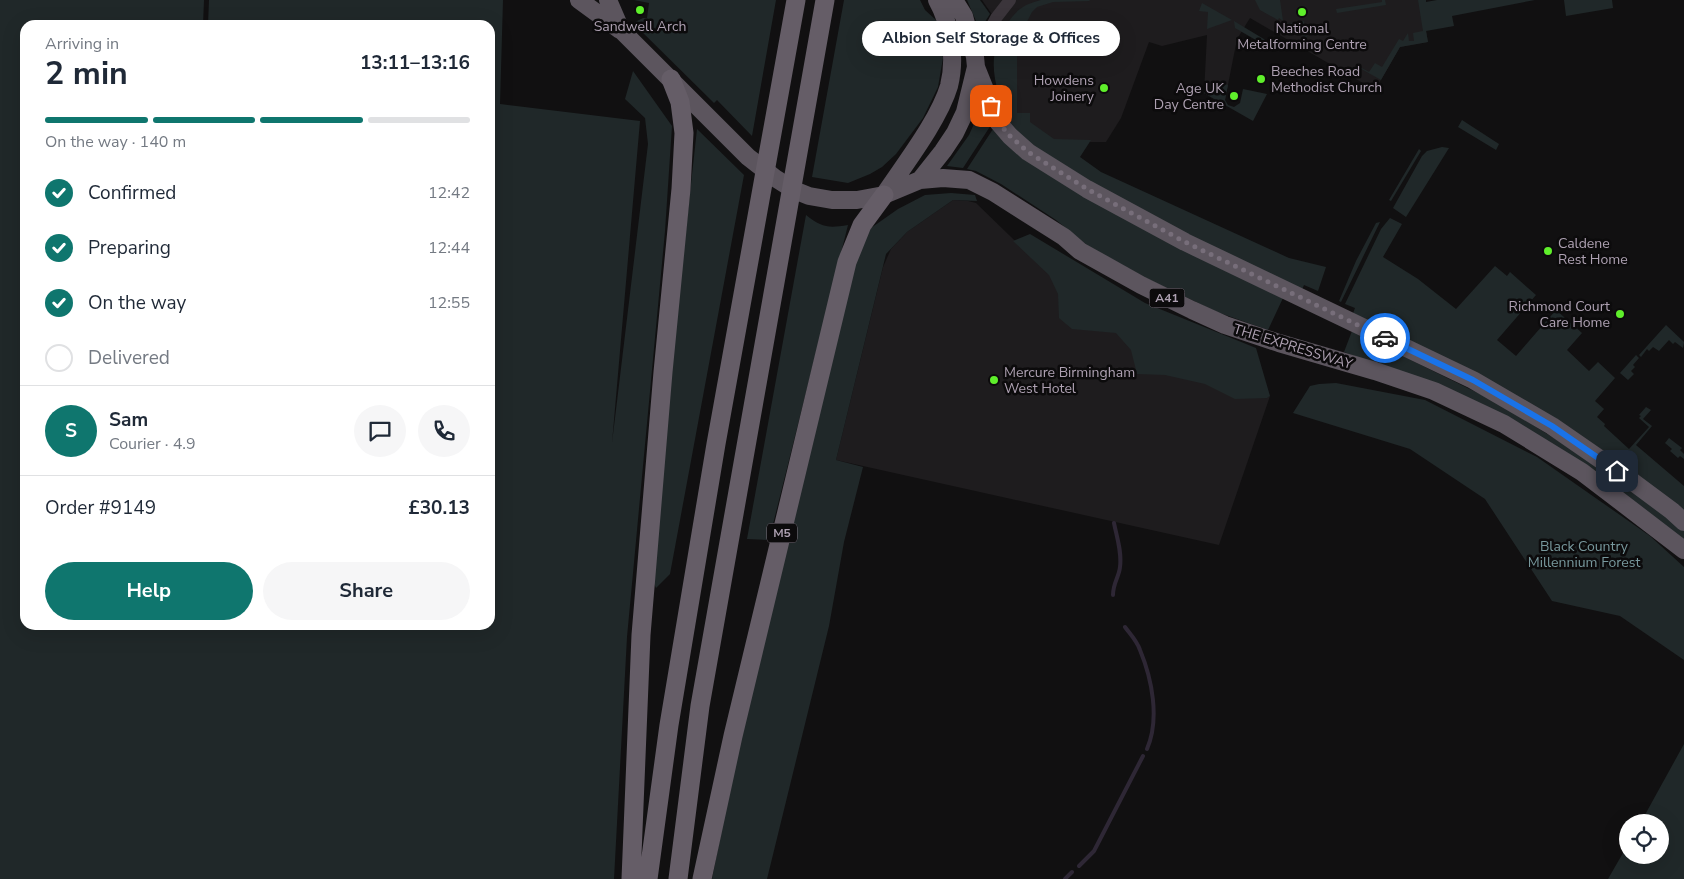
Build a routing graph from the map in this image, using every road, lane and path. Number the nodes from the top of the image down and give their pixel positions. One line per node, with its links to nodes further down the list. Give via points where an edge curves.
1 (579, 0): 8 (highway, A41)
2 (608, 0): 8 (highway, A41)
3 (796, 0): 16 (highway, via 716,444 669,724)
4 (825, 0): 17 (highway, via 700,706)
5 (937, 0): 12 (highway, via 951,43 948,86 936,114)
6 (954, 0): 9 (highway, A41, via 964,16)
7 (1010, 0): 9 (street, via 996,18)
8 (621, 30): 10 (highway, A41)
9 (976, 62): 11 (highway, A41, via 962,119); 13 (highway, A41, via 998,122 1028,152 1133,215 1473,380 1552,426)
10 (672, 79): 12 (highway, A41, via 748,157 794,190 832,200); 15 (highway, via 680,102 684,133 641,635)
11 (920, 180): 12 (highway, A41); 14 (highway, THE EXPRESSWAY / A41, via 969,180 1064,237 1080,251 1224,325 1375,370 1434,391 1504,424 1582,472)
12 (884, 195): 18 (highway, M5, via 862,225 847,262 733,736)
13 (1684, 522)
14 (1684, 550)
15 (631, 879)
16 (648, 879)
17 (678, 879)
18 (702, 879)

